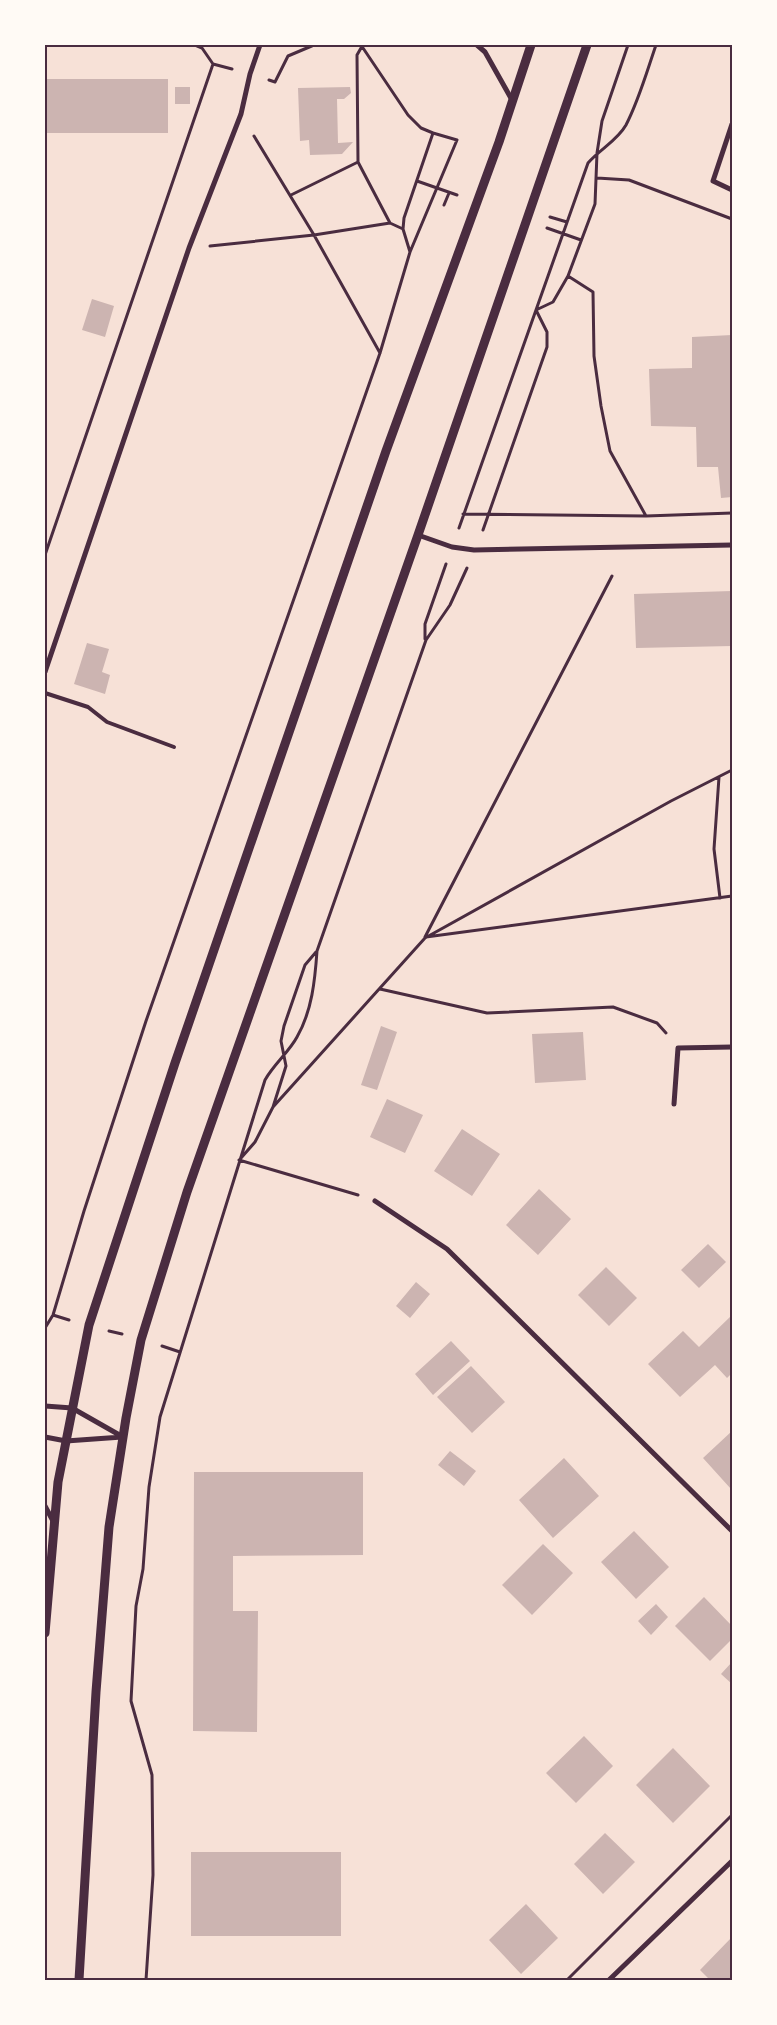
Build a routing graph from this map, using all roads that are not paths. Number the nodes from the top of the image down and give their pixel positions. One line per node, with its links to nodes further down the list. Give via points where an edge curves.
1 (260, 45): 10 (street, via 241,114 189,248)
2 (477, 45): 5 (street, via 485,52)
3 (531, 45): 5 (street)
4 (587, 45): 8 (street)
5 (512, 100): 17 (street, via 386,451 174,1064 89,1325)
6 (732, 124): 7 (street, via 713,181)
7 (732, 190)
8 (418, 535): 9 (street, via 452,547 474,550); 19 (street, via 187,1192 141,1340)
9 (732, 545)
10 (45, 672)
11 (45, 693): 12 (lane, via 88,707 107,722)
12 (174, 747)
13 (732, 1047): 14 (street, via 678,1048)
14 (674, 1104)
15 (375, 1201): 23 (street, via 447,1249)
16 (45, 1406): 17 (street)
17 (72, 1408): 19 (street); 20 (street)
18 (45, 1437): 20 (street)
19 (123, 1437): 20 (street); 26 (street, via 103,1591)
20 (66, 1441): 22 (street)
21 (45, 1506): 22 (street)
22 (54, 1523): 24 (street)
23 (732, 1531)
24 (45, 1633)
25 (732, 1861): 27 (street)
26 (79, 1980)
27 (609, 1980)

